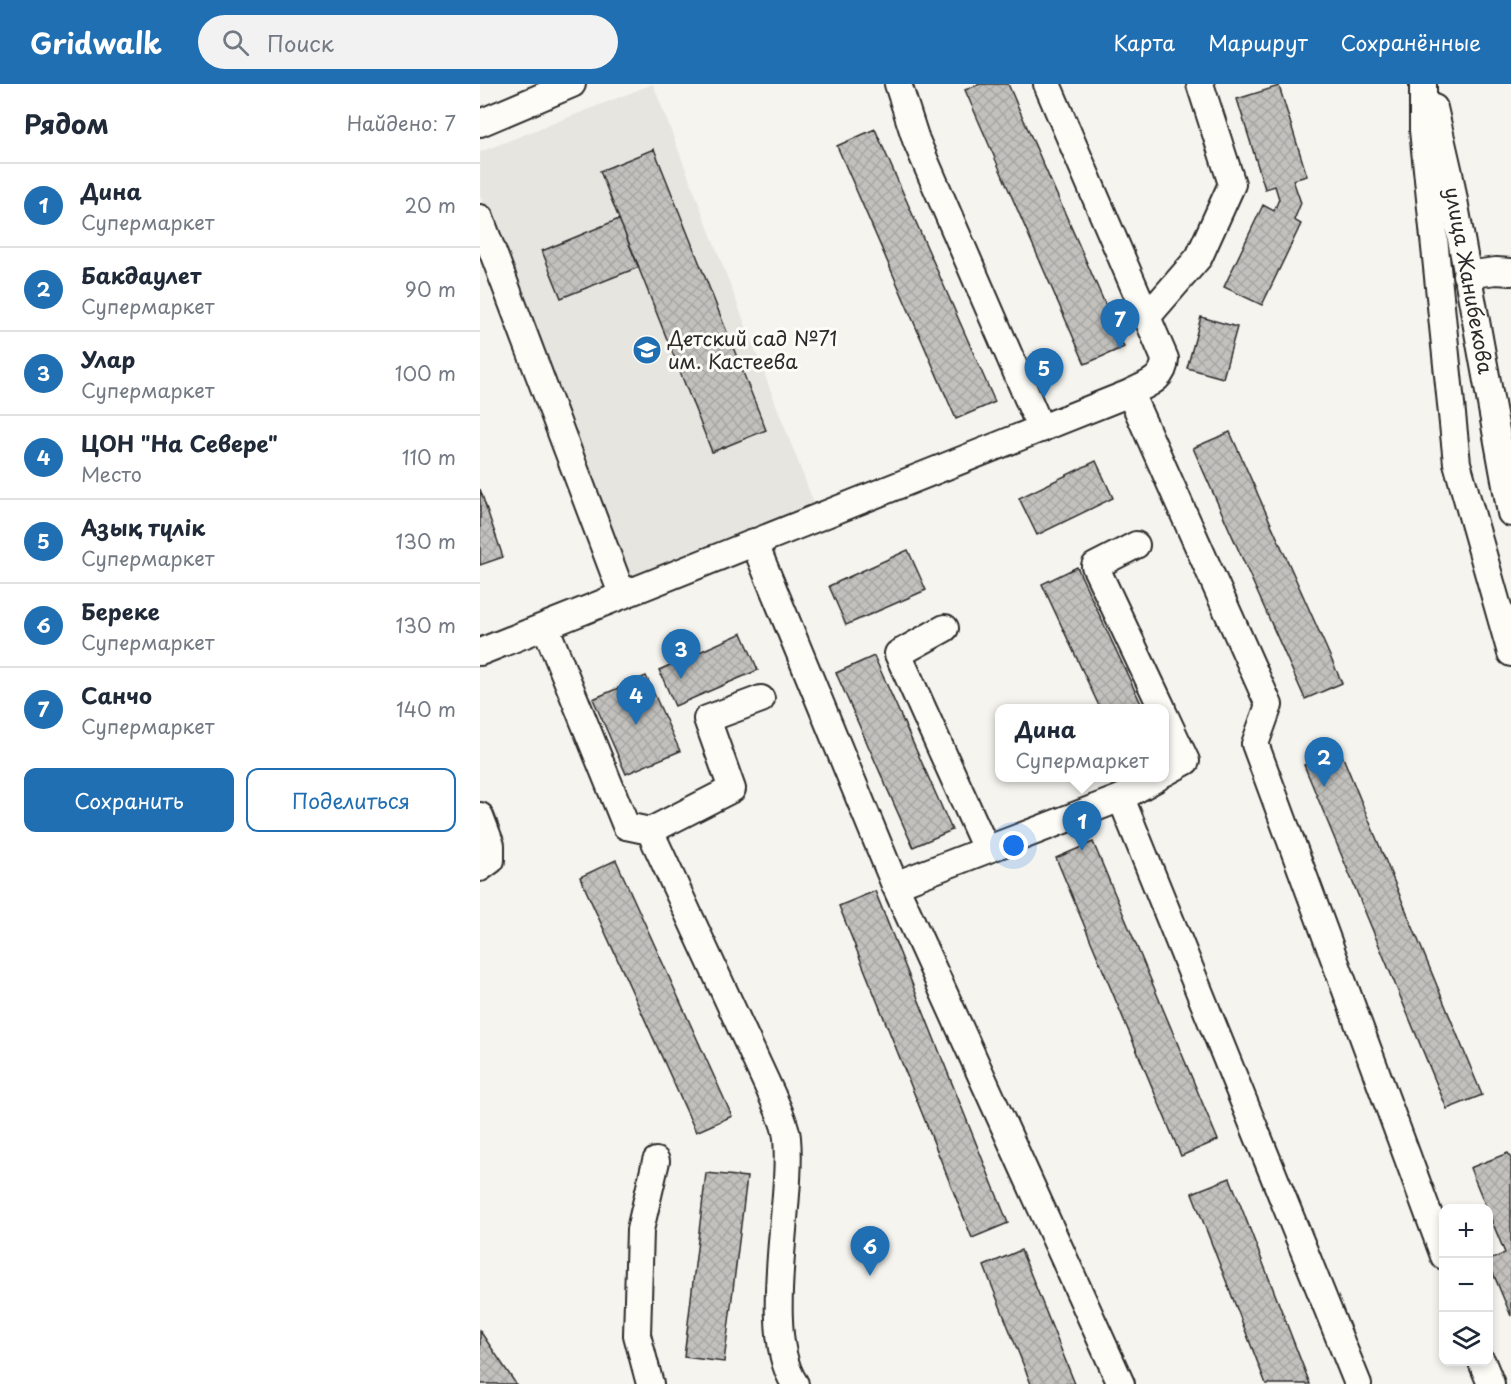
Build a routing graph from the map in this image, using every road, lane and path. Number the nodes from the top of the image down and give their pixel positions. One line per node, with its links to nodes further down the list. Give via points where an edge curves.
1 (572, 84): 7 (street)
2 (898, 84): 14 (street, via 916,140)
3 (1047, 84): 12 (street)
4 (1200, 84): 12 (street, via 1232,184 1198,257)
5 (1423, 84): 22 (street, via 1422,130 1457,463)
6 (1428, 84): 11 (street, улица Жанибекова, via 1449,173)
7 (541, 90): 8 (street)
8 (480, 123)
9 (480, 218): 18 (street)
10 (1511, 272): 11 (street)
11 (1466, 275): 15 (street, улица Жанибекова)
12 (1147, 317): 13 (street, via 1165,359 1164,370 1159,378)
13 (1130, 393): 14 (street); 35 (street, via 1269,705 1255,744)
14 (1041, 429): 16 (street)
15 (1511, 513)
16 (754, 542): 18 (street); 33 (street)
17 (1136, 545): 24 (street, via 1095,566)
18 (622, 594): 19 (street)
19 (546, 628): 21 (street); 30 (street, via 626,826)
20 (945, 628): 31 (street, via 898,654)
21 (480, 652)
22 (1511, 653)
23 (761, 699): 30 (street, via 707,719 732,789)
24 (1160, 704)
25 (1169, 725): 26 (street, via 1186,761)
26 (1169, 770)
27 (1148, 782): 28 (street)
28 (1121, 798): 31 (street); 40 (street)
29 (480, 816): 32 (street, via 492,852 491,860)
30 (650, 831): 38 (street, via 772,1095 787,1137 779,1327 786,1371)
31 (986, 849): 33 (street)
32 (480, 868)
33 (895, 885): 39 (street)
34 (657, 1161): 37 (street, via 640,1230 637,1335)
35 (1439, 1245)
36 (1484, 1366): 41 (street)
37 (650, 1384)
38 (795, 1384)
39 (1121, 1384)
40 (1358, 1384)
41 (1491, 1384)

